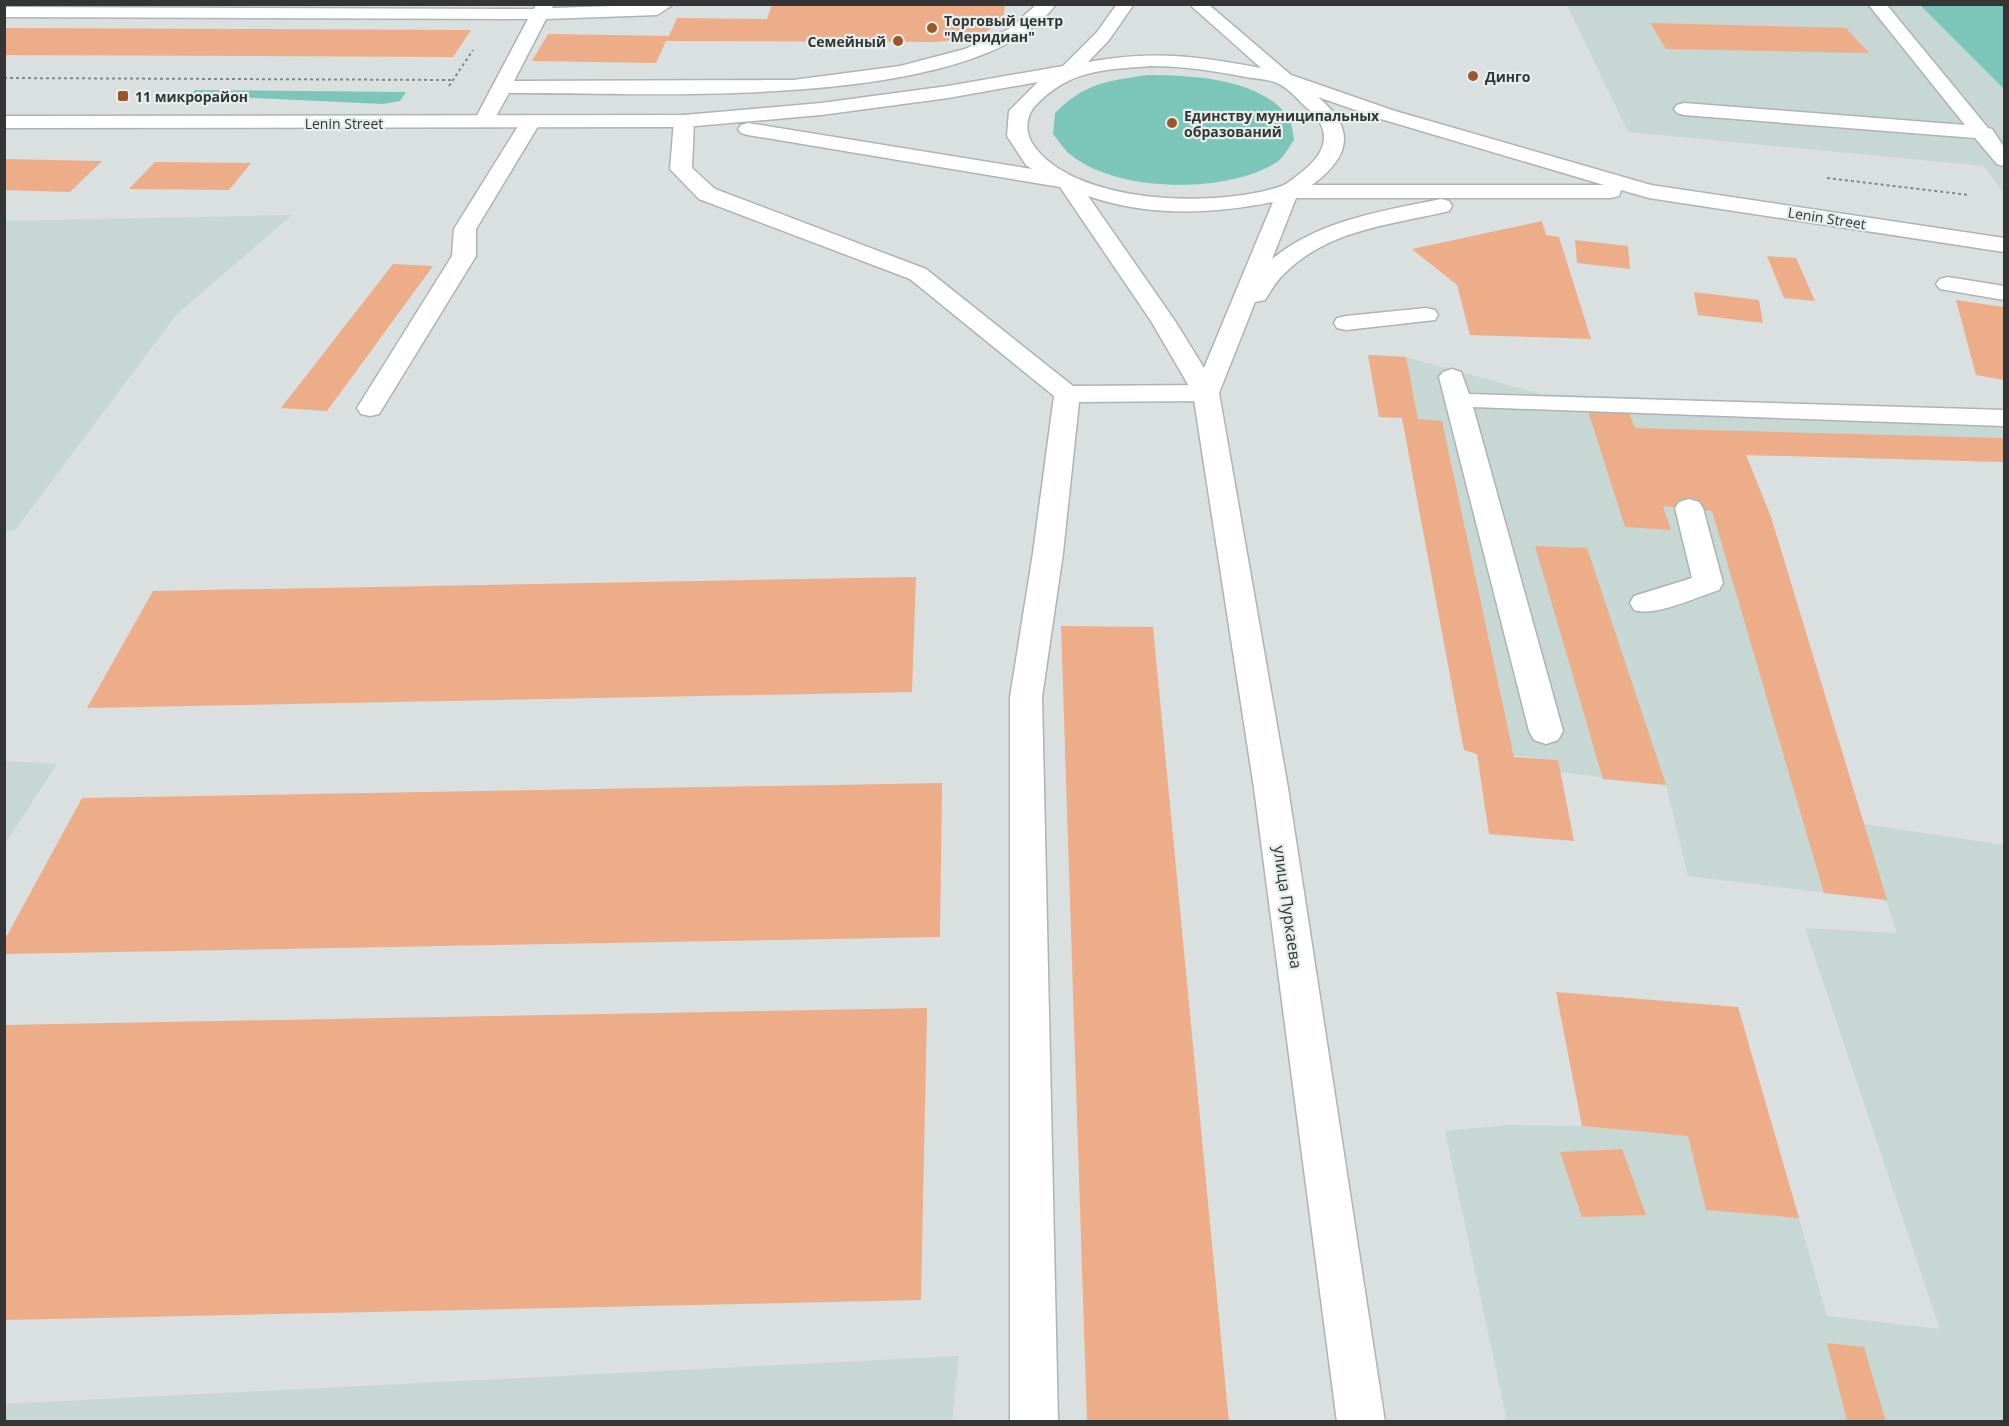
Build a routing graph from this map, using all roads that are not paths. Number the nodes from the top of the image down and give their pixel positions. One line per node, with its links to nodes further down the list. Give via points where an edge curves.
1 (666, 4): 6 (main road, via 657,10)
2 (1048, 4): 10 (main road, via 1015,33 972,53 901,72 793,86)
3 (1126, 4): 8 (main road, via 1103,36)
4 (1197, 4): 9 (main road)
5 (1876, 4): 16 (main road)
6 (543, 9): 7 (main road); 10 (main road)
7 (4, 12)
8 (1069, 71): 9 (main road, via 1150,60 1194,61); 12 (main road, via 821,110); 18 (main road, via 1039,90 1019,111 1017,136 1033,160)
9 (1286, 79): 19 (main road, via 1388,115); 20 (main road, via 1326,114 1335,135 1330,157 1311,177)
10 (502, 87): 14 (main road)
11 (1684, 109): 16 (main road)
12 (684, 121): 15 (main road, Lenin Street); 18 (main road, via 824,139); 30 (main road, via 681,169 707,194 918,273)
13 (4, 122): 14 (main road, Lenin Street)
14 (483, 123): 15 (main road, Lenin Street)
15 (530, 123): 32 (main road, via 465,229 464,256)
16 (1985, 133): 17 (main road)
17 (2004, 160)
18 (1067, 182): 20 (main road, via 1115,198 1172,206 1229,204); 29 (main road, via 1163,321)
19 (1649, 191): 21 (main road); 22 (main road, Lenin Street)
20 (1288, 192): 21 (main road); 27 (main road)
21 (1505, 193): 27 (main road, via 1360,223 1311,241 1275,269)
22 (2004, 245)
23 (1948, 284): 24 (main road)
24 (2004, 292)
25 (1426, 315): 26 (main road)
26 (1346, 323)
27 (1229, 339): 29 (main road)
28 (1452, 377): 36 (main road)
29 (1206, 393): 30 (main road); 38 (main road, улица Пуркаева, via 1271,788)
30 (1067, 394): 37 (main road, via 1026,697)
31 (1476, 400): 33 (main road)
32 (370, 408)
33 (2004, 418)
34 (1689, 508): 35 (main road, via 1708,583)
35 (1645, 603)
36 (1546, 731)
37 (1034, 1422)
38 (1361, 1422)

